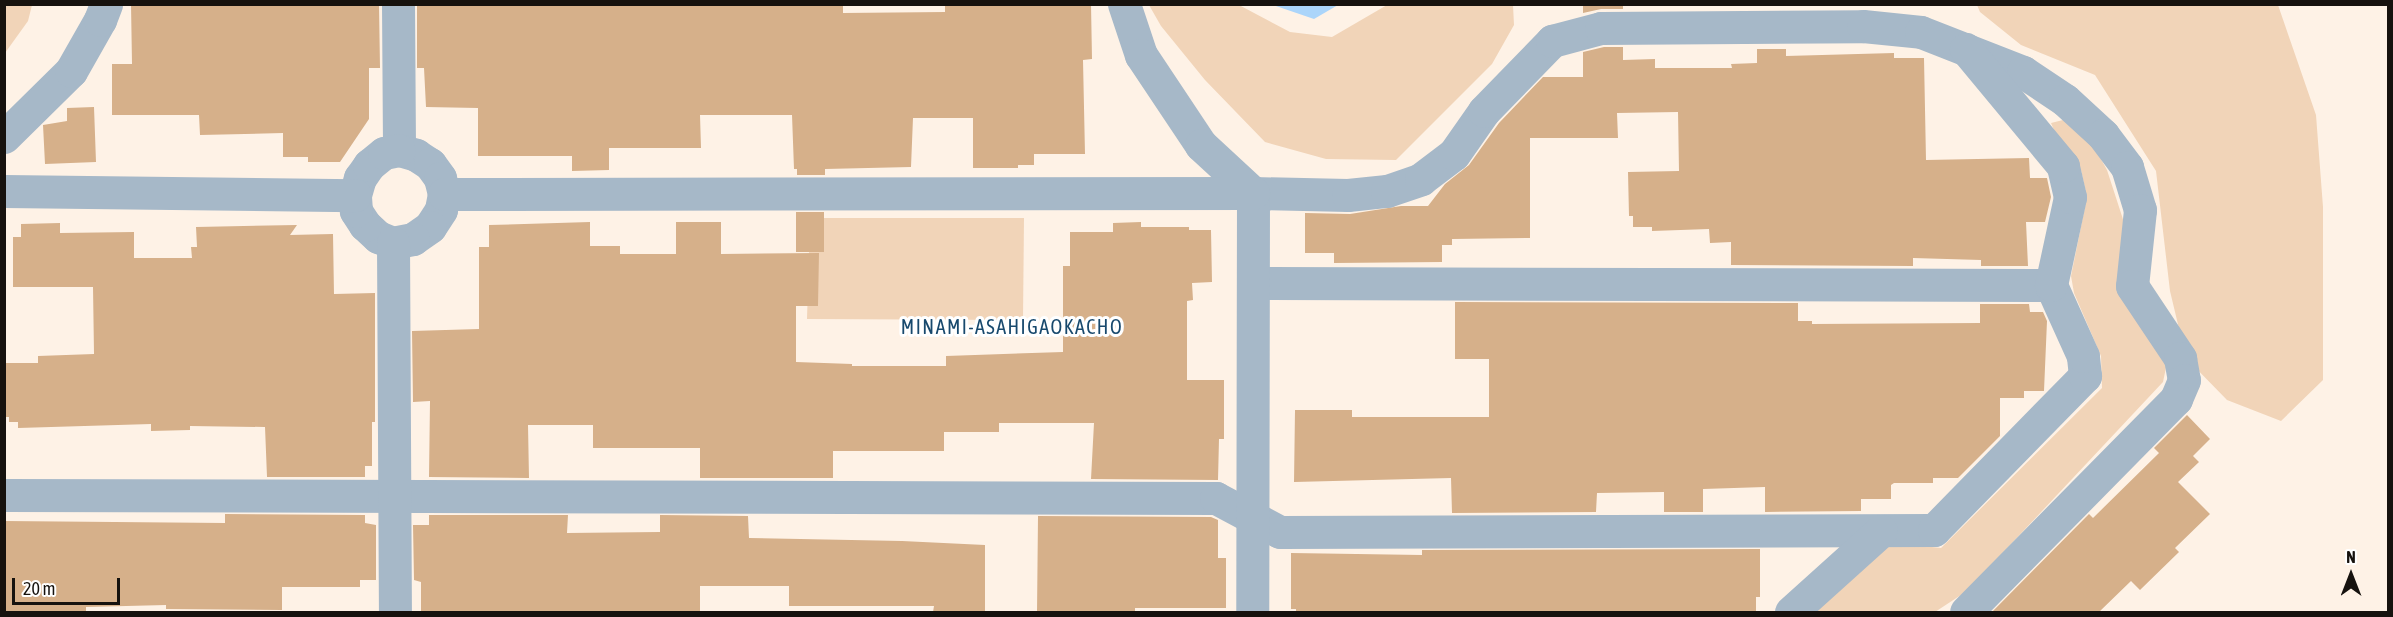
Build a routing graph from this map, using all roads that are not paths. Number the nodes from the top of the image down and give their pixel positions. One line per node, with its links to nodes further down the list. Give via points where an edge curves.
1 (106, 4): 5 (street, via 71,71)
2 (398, 4): 6 (street)
3 (1124, 4): 8 (street, via 1141,55 1201,145)
4 (1966, 49): 8 (street, via 1921,32 1863,26 1601,28 1552,41 1484,111 1454,154 1420,179 1387,191 1348,195); 13 (street, via 2063,166 2070,197); 21 (street, via 2024,72 2065,100 2103,135 2127,167 2140,210 2132,286 2180,358 2184,380 2176,399)
5 (4, 137)
6 (399, 150): 9 (street, via 430,164 440,178); 10 (street, via 384,153 369,165 360,178)
7 (4, 191): 10 (street)
8 (1253, 193): 9 (street); 12 (street)
9 (444, 194): 11 (street, via 441,210 430,227 413,239)
10 (356, 195): 11 (street, via 356,211 365,225 378,237)
11 (393, 243): 15 (street)
12 (1253, 283): 13 (street); 16 (street)
13 (2051, 285): 17 (street, via 2083,356 2085,376 1934,530)
14 (4, 495): 15 (street)
15 (395, 496): 16 (street, via 1216,498); 18 (street)
16 (1252, 517): 17 (street, via 1280,532); 19 (street)
17 (1881, 531): 20 (street)
18 (395, 612)
19 (1252, 612)
20 (1791, 612)
21 (1966, 612)

